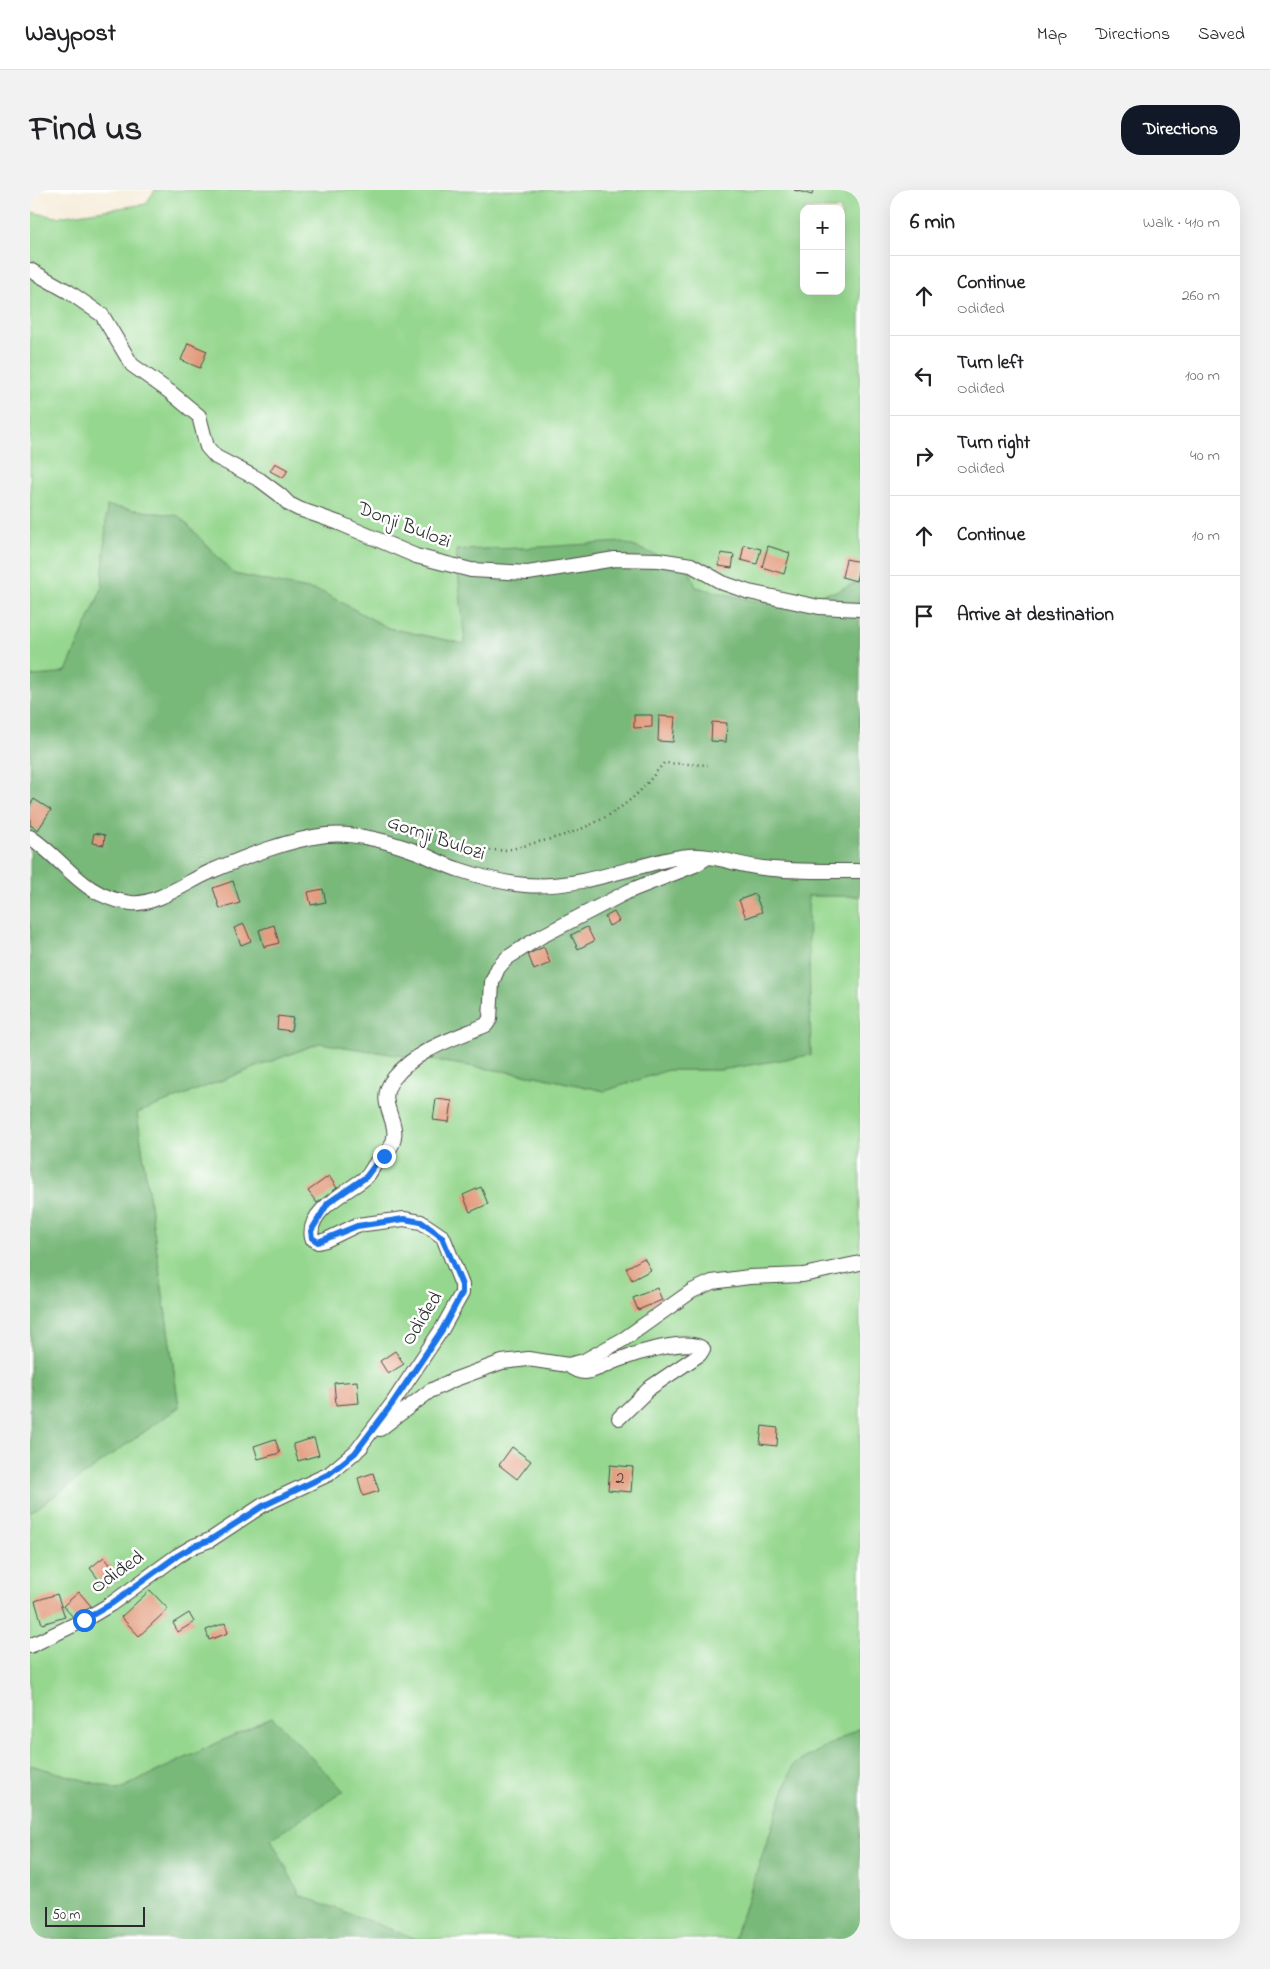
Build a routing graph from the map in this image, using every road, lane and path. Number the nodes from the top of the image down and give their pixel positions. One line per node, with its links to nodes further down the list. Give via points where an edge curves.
1 (30, 270): 2 (street, Donji Bulozi, via 102,315 132,365 199,416 207,448 216,457 260,480 304,512 339,523 416,556 471,570 528,573 615,559 659,560 691,565 723,583 750,592 819,607)
2 (860, 609)
3 (708, 765): 4 (path, via 664,763 639,792 617,811 596,823 556,838 505,850 472,848)
4 (401, 831)
5 (30, 837): 6 (street, Gornji Bulozi, via 92,890 133,904 152,900 210,872 270,849 325,835 359,836 384,842 418,852 455,869 526,885 559,884 674,858)
6 (708, 857): 7 (street, Gornji Bulozi, via 769,869); 11 (street, Odiđed, via 629,891 540,937 507,958 492,982 490,1019 486,1025 432,1047 392,1078 385,1098 394,1121 395,1135 391,1148 366,1177 328,1203 311,1231 312,1238 318,1242 357,1226 382,1221 404,1219 421,1222 442,1237 461,1277 462,1293 442,1330)
7 (860, 871)
8 (860, 1263): 9 (street, Odiđed, via 803,1275 712,1282 692,1291 624,1339 584,1361)
9 (568, 1365): 10 (street, Odiđed, via 584,1372 661,1348 688,1344 699,1345 703,1349 651,1387); 11 (street, Odiđed, via 528,1359 502,1362 453,1380 400,1412)
10 (619, 1418)
11 (355, 1453): 12 (street, Odiđed, via 329,1474 263,1506 210,1540 177,1556 111,1604)
12 (30, 1646)

